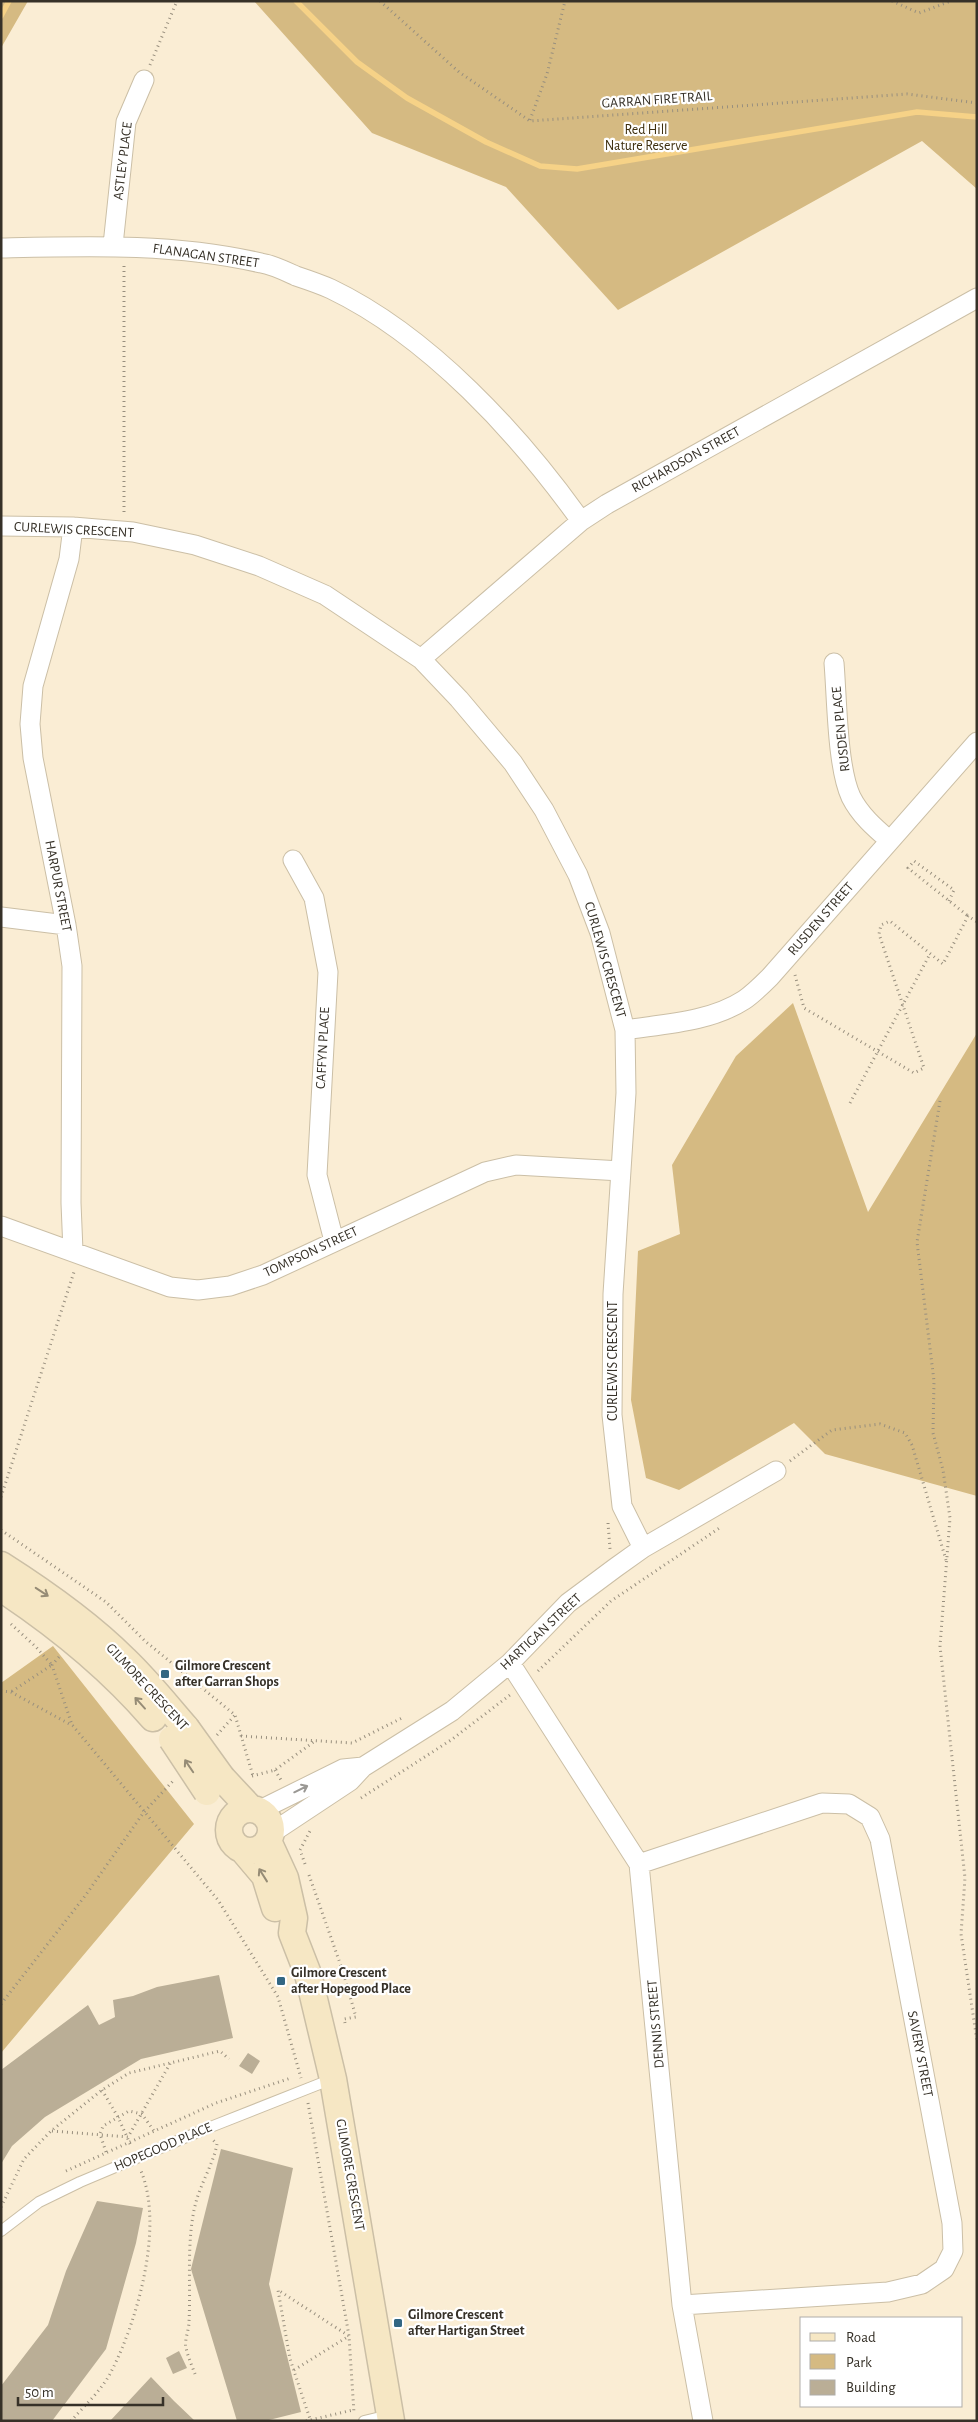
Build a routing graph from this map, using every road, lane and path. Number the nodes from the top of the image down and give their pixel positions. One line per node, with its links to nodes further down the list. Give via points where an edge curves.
1 (177, 1): 6 (path)
2 (380, 1): 8 (path, via 459,72)
3 (565, 1): 8 (path, via 547,74)
4 (892, 1): 5 (path, via 920,13)
5 (950, 1)
6 (144, 80): 9 (street, ASTLEY PLACE, via 126,122)
7 (977, 103): 8 (path, GARRAN FIRE TRAIL, via 907,94)
8 (530, 120)
9 (118, 246): 10 (street, FLANAGAN STREET); 12 (street, FLANAGAN STREET, via 200,253 262,263 332,289 401,331 458,379 551,479); 15 (path)
10 (1, 248)
11 (977, 298): 12 (street, RICHARDSON STREET)
12 (581, 521): 16 (street, RICHARDSON STREET)
13 (1, 526): 14 (street, CURLEWIS CRESCENT)
14 (73, 527): 15 (street, CURLEWIS CRESCENT); 25 (street, HARPUR STREET, via 69,559 33,686 30,724 33,758)
15 (124, 532): 16 (street, CURLEWIS CRESCENT, via 195,545 259,566 325,595)
16 (421, 659): 29 (street, CURLEWIS CRESCENT, via 513,763 544,810 578,875 597,924)
17 (834, 663): 19 (street, RUSDEN PLACE, via 844,773 851,797 866,820)
18 (977, 742): 19 (street, RUSDEN STREET)
19 (889, 840): 27 (street, RUSDEN STREET)
20 (293, 860): 35 (street, CAFFYN PLACE, via 314,898 328,972 316,1175)
21 (949, 901): 21 (path, via 908,868 914,862 954,890); 22 (path)
22 (968, 916): 24 (path); 26 (path, via 943,964)
23 (1, 917): 25 (street)
24 (977, 922)
25 (66, 925): 36 (street, HARPUR STREET, via 72,966 71,1203)
26 (930, 954): 28 (path); 28 (path, via 890,921 881,924 879,934)
27 (790, 955): 29 (street, RUSDEN STREET, via 744,1000 718,1012); 30 (path, via 804,1008)
28 (903, 1005): 30 (path); 30 (path, via 924,1068 914,1073)
29 (625, 1030): 33 (street, CURLEWIS CRESCENT, via 626,1093)
30 (878, 1052): 32 (path)
31 (940, 1101): 44 (path, via 917,1242 934,1381 933,1434 944,1470 950,1518)
32 (850, 1103)
33 (621, 1171): 35 (street, TOMPSON STREET, via 516,1165 485,1172); 42 (street, CURLEWIS CRESCENT, via 612,1415 622,1506)
34 (1, 1226): 36 (street, TOMPSON STREET)
35 (334, 1242): 36 (street, TOMPSON STREET, via 263,1275 230,1286 198,1290 170,1287)
36 (77, 1253): 38 (path)
37 (776, 1471): 42 (street, HARTIGAN STREET); 44 (path, via 832,1430 880,1424 895,1428 912,1444)
38 (1, 1498)
39 (729, 1522): 50 (path, via 612,1601)
40 (1, 1530): 57 (path, via 106,1602 145,1640 235,1715)
41 (610, 1546): 43 (path)
42 (643, 1548): 48 (street, HARTIGAN STREET, via 568,1603)
43 (604, 1551)
44 (947, 1563): 73 (path, via 940,1646 965,1878 961,1934)
45 (1, 1565): 56 (street, GILMORE CRESCENT, one-way to 56, via 51,1597 126,1660)
46 (1, 1588): 56 (street, GILMORE CRESCENT, one-way to 46, via 135,1698 101,1663 39,1613)
47 (6, 1620): 49 (path)
48 (510, 1663): 50 (street, DENNIS STREET); 59 (street, HARTIGAN STREET, via 452,1711)
49 (52, 1665): 52 (path); 55 (path)
50 (519, 1690): 53 (path); 53 (path); 70 (street, DENNIS STREET)
51 (1, 1691): 52 (path)
52 (11, 1692): 55 (path)
53 (509, 1696): 62 (path, via 451,1740)
54 (412, 1712): 58 (path, via 352,1743)
55 (72, 1726): 64 (path)
56 (179, 1733): 61 (street, GILMORE CRESCENT, bridge)
57 (241, 1736): 58 (path); 60 (path)
58 (315, 1741): 60 (path, via 275,1770)
59 (362, 1767): 63 (street, HARTIGAN STREET, one-way to 59, via 343,1769); 68 (street, HARTIGAN STREET, via 350,1782)
60 (253, 1777): 61 (path)
61 (225, 1781): 63 (street, GILMORE CRESCENT); 66 (street, GILMORE CRESCENT)
62 (360, 1799)
63 (254, 1810): 66 (street, via 236,1815); 68 (street, via 268,1821)
64 (144, 1812): 72 (path, via 85,1896); 76 (path, via 218,1900 255,1958 278,1997)
65 (318, 1825): 67 (path)
66 (229, 1828): 69 (street, via 232,1842)
67 (310, 1831)
68 (269, 1837): 69 (street, via 258,1850); 71 (street, GILMORE CRESCENT, via 285,1878 294,1918)
69 (244, 1850): 71 (street, GILMORE CRESCENT, one-way to 69, via 282,1924 265,1876)
70 (640, 1864): 91 (street, DENNIS STREET); 91 (street, SAVERY STREET, via 822,1803 849,1804 870,1817 880,1839 952,2223 953,2251 944,2269 922,2284 888,2292)
71 (292, 1933): 77 (street, GILMORE CRESCENT, via 308,1974)
72 (1, 2004)
73 (977, 2041)
74 (229, 2058): 75 (path, via 220,2051)
75 (171, 2062): 78 (path, via 129,2073); 79 (path)
76 (300, 2074)
77 (333, 2079): 82 (lane, HOPEGOOD PLACE); 95 (street, GILMORE CRESCENT)
78 (102, 2090): 81 (path); 83 (path)
79 (142, 2114): 81 (path, via 129,2112); 84 (path); 86 (path)
80 (312, 2116): 92 (path)
81 (118, 2117): 85 (path, via 103,2126); 86 (path)
82 (208, 2128): 88 (lane, HOPEGOOD PLACE); 94 (path, via 217,2144 216,2151 195,2204 190,2236 189,2331 185,2346)
83 (51, 2131): 85 (path); 89 (path, via 24,2159)
84 (154, 2131)
85 (100, 2134): 86 (path); 87 (path)
86 (128, 2137): 88 (path)
87 (106, 2152)
88 (136, 2158): 90 (lane, HOPEGOOD PLACE, via 39,2202); 97 (path, via 151,2206 151,2234 144,2273 112,2372)
89 (1, 2207)
90 (1, 2231)
91 (682, 2305): 99 (street, DENNIS STREET)
92 (349, 2336): 93 (path); 93 (path, via 278,2290); 96 (path, via 353,2410)
93 (294, 2370): 96 (path)
94 (195, 2374)
95 (390, 2418): 98 (lane)
96 (308, 2420)
97 (71, 2421)
98 (364, 2421)
99 (703, 2421)

